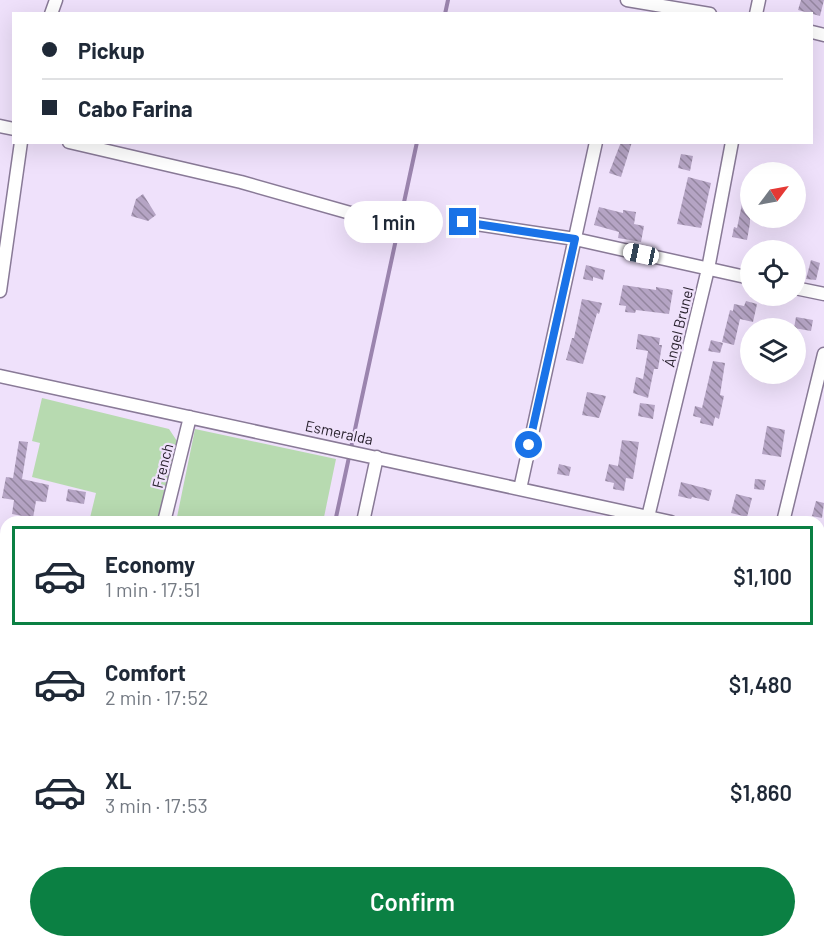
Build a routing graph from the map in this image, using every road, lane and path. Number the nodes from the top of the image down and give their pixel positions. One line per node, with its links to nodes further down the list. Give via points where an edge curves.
1 (627, 0): 2 (street)
2 (698, 12)
3 (21, 144): 13 (street)
4 (78, 144): 7 (street, via 241,182)
5 (596, 144): 9 (street)
6 (732, 144): 10 (street, Ángel Brunel)
7 (368, 218)
8 (463, 222): 9 (street)
9 (575, 239): 10 (street); 19 (street)
10 (708, 269): 11 (street); 23 (street, Ángel Brunel)
11 (740, 276)
12 (806, 290): 14 (street)
13 (0, 291)
14 (824, 294)
15 (824, 354): 24 (street)
16 (0, 376): 17 (street, Esmeralda)
17 (190, 417): 18 (street, Esmeralda); 20 (street, French)
18 (376, 457): 19 (street, Esmeralda); 21 (street)
19 (520, 489): 22 (street, Esmeralda)
20 (165, 516)
21 (364, 516)
22 (619, 516)
23 (648, 516)
24 (784, 516)

